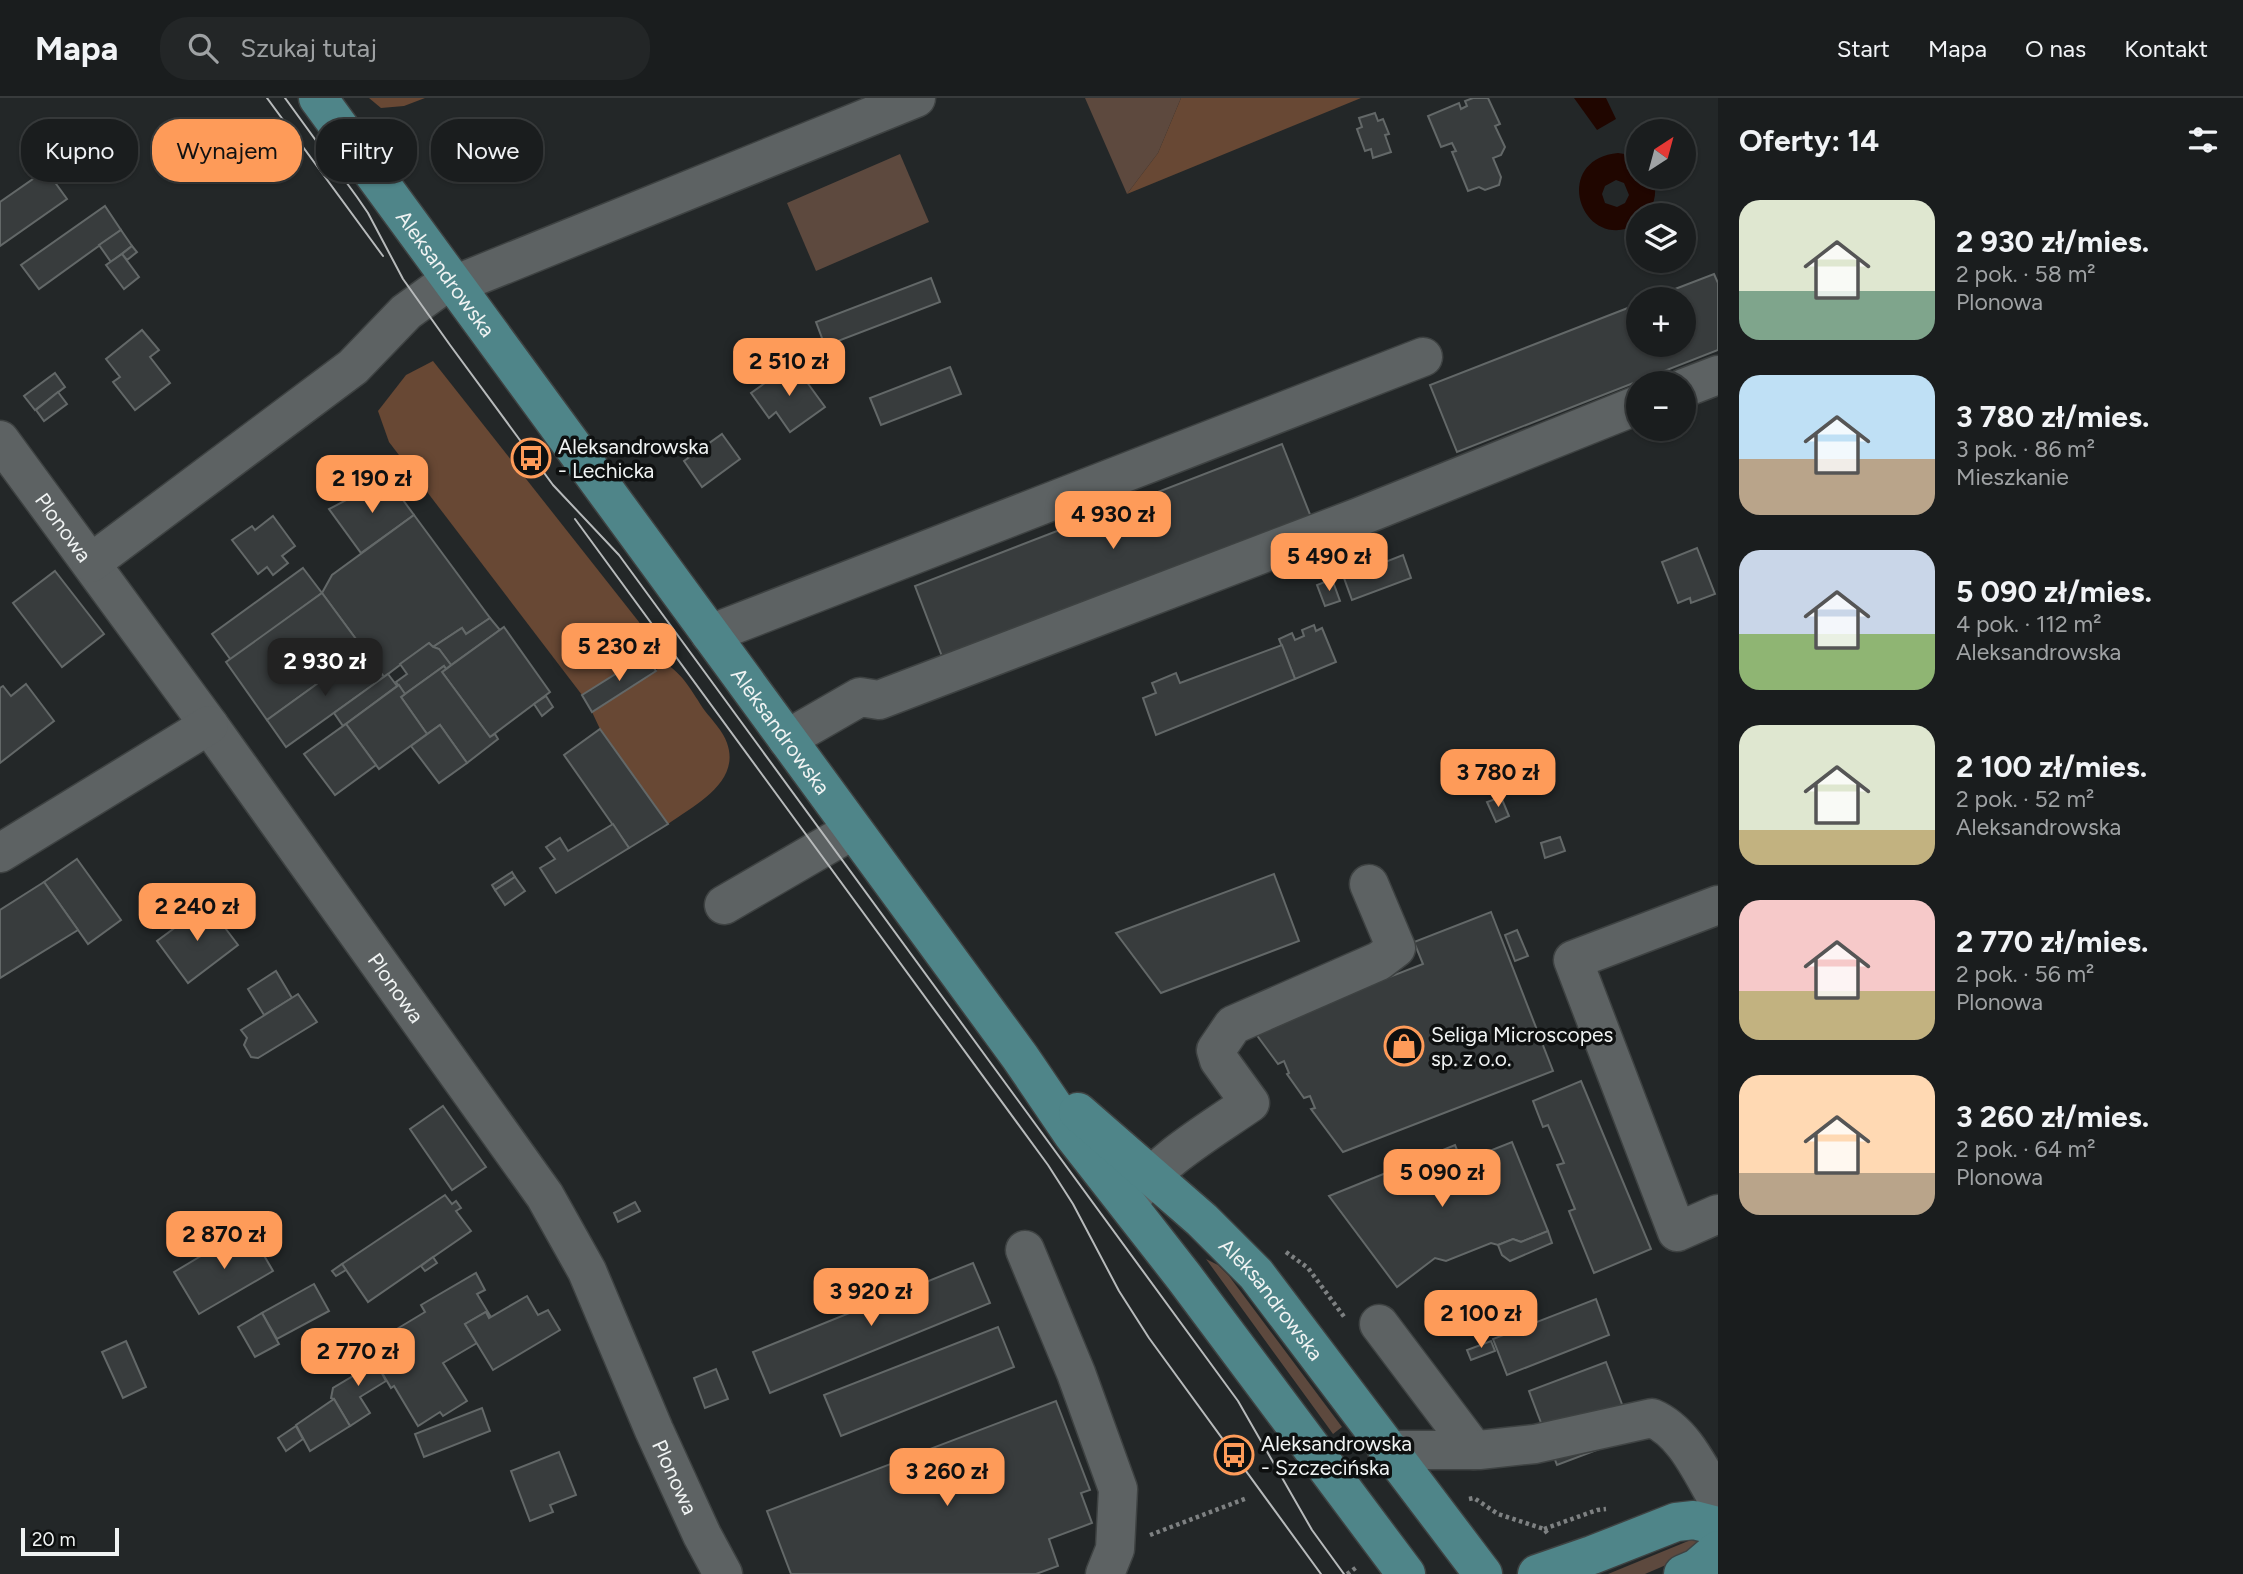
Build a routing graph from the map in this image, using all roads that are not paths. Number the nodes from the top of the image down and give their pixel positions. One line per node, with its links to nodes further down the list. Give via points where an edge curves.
1 (318, 98): 3 (main road, Aleksandrowska)
2 (916, 98): 3 (street)
3 (452, 282): 9 (street, via 406,312 353,367); 10 (main road, Aleksandrowska)
4 (1423, 357): 10 (street)
5 (1718, 375): 6 (street)
6 (1696, 383)
7 (1626, 410): 12 (street, via 879,700 860,697)
8 (0, 440): 9 (street, Plonowa)
9 (91, 563): 11 (street, Plonowa)
10 (710, 634): 12 (main road, Aleksandrowska)
11 (209, 725): 14 (street); 31 (street, Plonowa, via 565,1229)
12 (787, 739): 13 (main road, Aleksandrowska)
13 (853, 830): 16 (street); 18 (main road, Aleksandrowska)
14 (0, 853)
15 (1369, 884): 19 (street, via 1396,948 1379,961 1233,1025 1216,1049 1250,1103)
16 (724, 905)
17 (1718, 905): 21 (street, via 1573,960 1677,1232)
18 (1020, 1057): 19 (main road, Aleksandrowska); 20 (main road, Aleksandrowska)
19 (1150, 1175): 20 (street); 24 (main road, Aleksandrowska, via 1256,1274)
20 (1126, 1204): 32 (main road, Aleksandrowska)
21 (1718, 1214)
22 (1025, 1250): 30 (street, via 1118,1489)
23 (1364, 1324): 25 (street)
24 (1387, 1450): 25 (street); 33 (main road, Aleksandrowska)
25 (1463, 1450): 26 (street, via 1535,1444 1652,1418 1681,1441)
26 (1718, 1500)
27 (1718, 1526): 29 (main road, via 1694,1520 1676,1522 1584,1558)
28 (1718, 1550): 34 (main road)
29 (1546, 1558)
30 (1110, 1561)
31 (723, 1574)
32 (1406, 1574)
33 (1483, 1574)
34 (1683, 1574)

